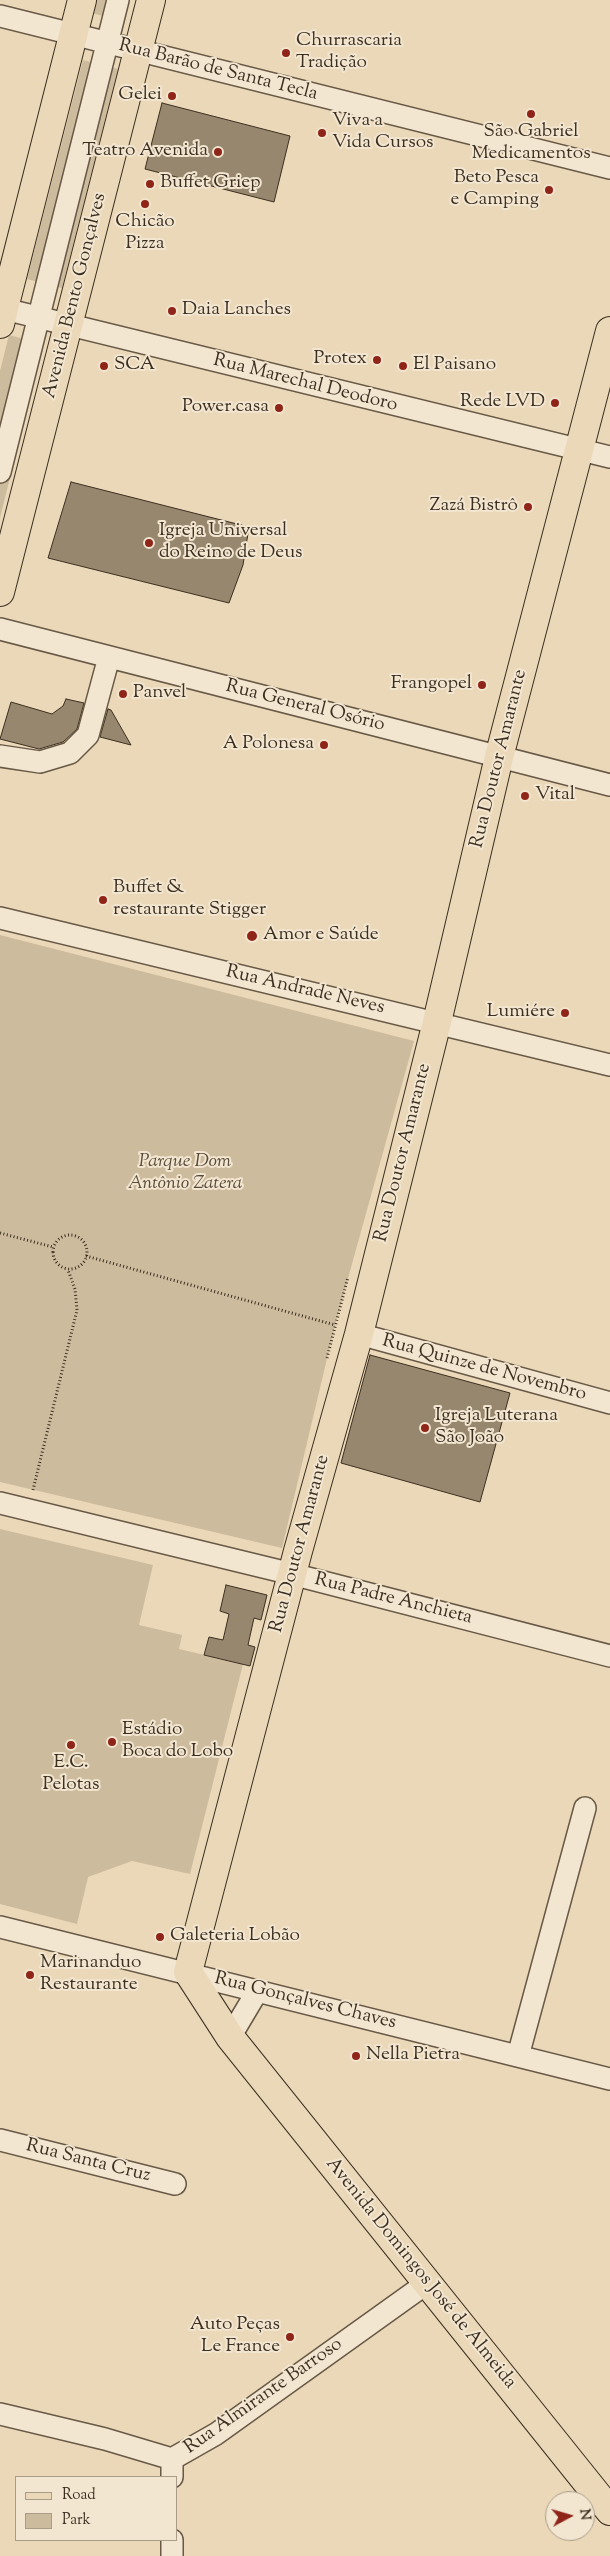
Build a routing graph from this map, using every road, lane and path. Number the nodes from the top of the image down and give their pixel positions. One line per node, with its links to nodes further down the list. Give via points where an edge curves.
1 (82, 0): 5 (main road)
2 (118, 0): 6 (street)
3 (151, 0): 7 (main road, Avenida Bento Gonçalves)
4 (0, 16): 5 (street, Rua Barão de Santa Tecla)
5 (74, 35): 6 (street, Rua Barão de Santa Tecla); 9 (main road)
6 (107, 44): 7 (street, Rua Barão de Santa Tecla); 10 (street)
7 (139, 51): 8 (street, Rua Barão de Santa Tecla); 11 (main road, Avenida Bento Gonçalves)
8 (610, 168)
9 (1, 313): 10 (street, Rua Marechal Deodoro)
10 (38, 318): 11 (street, Rua Marechal Deodoro); 15 (street)
11 (68, 326): 13 (street, Rua Marechal Deodoro); 16 (main road, Avenida Bento Gonçalves)
12 (610, 331): 13 (main road, Rua Doutor Amarante)
13 (578, 450): 14 (street, Rua Marechal Deodoro); 20 (main road, Rua Doutor Amarante)
14 (610, 457)
15 (0, 472)
16 (0, 592)
17 (0, 629): 18 (street, Rua General Osório)
18 (109, 657): 19 (street, via 88,735 70,753 40,762); 20 (street, Rua General Osório)
19 (0, 756)
20 (499, 757): 21 (street, Rua General Osório); 23 (main road, Rua Doutor Amarante)
21 (610, 785)
22 (0, 918): 23 (street, Rua Andrade Neves)
23 (437, 1022): 24 (street, Rua Andrade Neves); 29 (main road, Rua Doutor Amarante)
24 (610, 1065)
25 (0, 1233): 26 (path)
26 (53, 1247): 27 (path, via 63,1237 73,1236 85,1245); 28 (path, via 54,1260)
27 (86, 1256): 28 (path, via 80,1266); 29 (path)
28 (68, 1270): 31 (path, via 75,1289 77,1310)
29 (347, 1329): 30 (street, Rua Quinze de Novembro); 33 (main road, Rua Doutor Amarante)
30 (610, 1403)
31 (33, 1490)
32 (0, 1503): 33 (street, Rua Padre Anchieta)
33 (292, 1574): 34 (street, Rua Padre Anchieta); 37 (main road, Rua Doutor Amarante)
34 (610, 1656)
35 (585, 1808): 40 (street)
36 (0, 1927): 37 (street, Rua Gonçalves Chaves)
37 (188, 1972): 38 (street, Rua Gonçalves Chaves); 39 (main road, Avenida Domingos José de Almeida)
38 (258, 1990): 39 (street); 40 (street, Rua Gonçalves Chaves)
39 (230, 2037): 44 (main road, Avenida Domingos José de Almeida)
40 (518, 2056): 41 (street, Rua Gonçalves Chaves)
41 (610, 2079)
42 (0, 2140): 43 (street, Rua Santa Cruz)
43 (175, 2184)
44 (427, 2283): 46 (street, Rua Almirante Barroso); 47 (main road, Avenida Domingos José de Almeida)
45 (0, 2414): 46 (street, Rua Almirante Barroso, via 105,2439)
46 (172, 2468)
47 (605, 2497)
48 (172, 2541): 49 (street)
49 (172, 2556)

